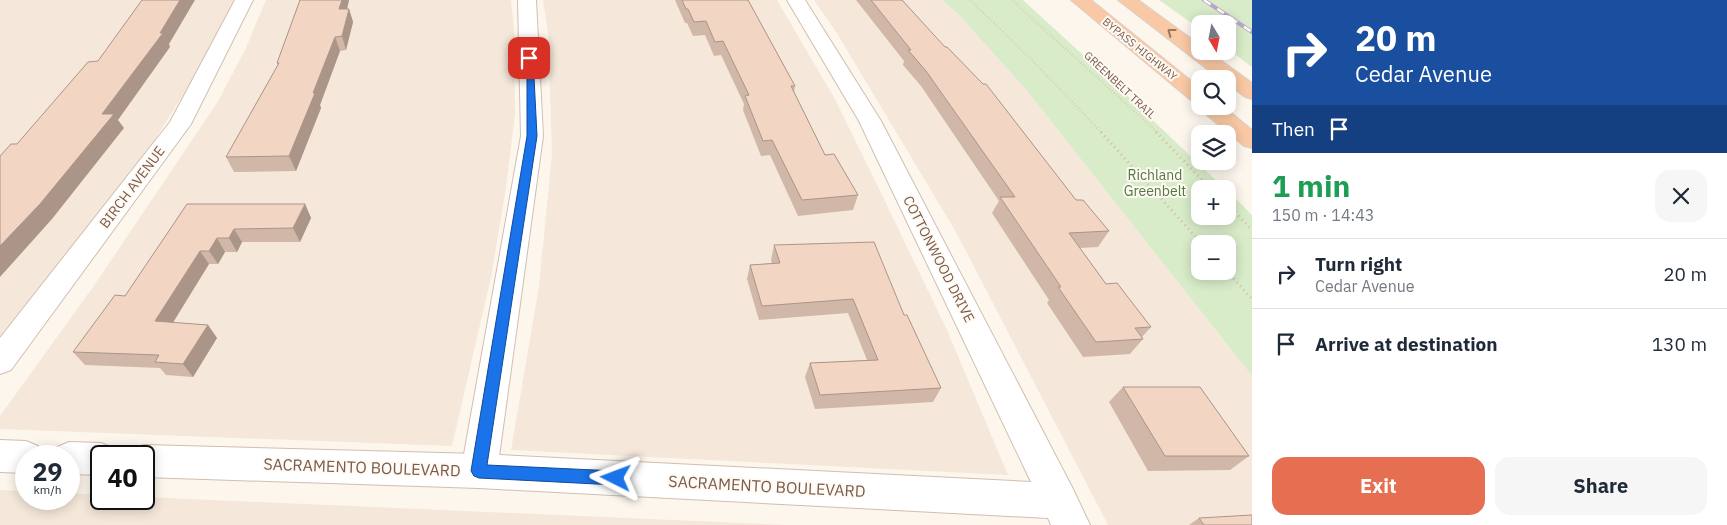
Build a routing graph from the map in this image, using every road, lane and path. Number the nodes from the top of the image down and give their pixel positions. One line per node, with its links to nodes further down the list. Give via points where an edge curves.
1 (244, 0): 18 (street, BIRCH AVENUE, via 180,124)
2 (527, 0): 22 (street, via 532,136)
3 (796, 0): 23 (street, COTTONWOOD DRIVE, via 870,122)
4 (970, 0): 15 (path, via 1122,154)
5 (1012, 0): 12 (path, GREENBELT TRAIL, via 1151,126)
6 (1080, 0): 8 (highway, BYPASS HIGHWAY)
7 (1127, 0): 9 (highway, one-way to 7)
8 (1191, 91)
9 (1252, 93)
10 (1220, 115): 11 (highway)
11 (1252, 142)
12 (1202, 180)
13 (1236, 213): 14 (path)
14 (1252, 230)
15 (1194, 235)
16 (1235, 280): 17 (path)
17 (1252, 300)
18 (0, 361)
19 (0, 456): 20 (street)
20 (15, 457)
21 (155, 461): 22 (street, SACRAMENTO BOULEVARD)
22 (479, 471): 23 (street, SACRAMENTO BOULEVARD)
23 (1066, 513)

